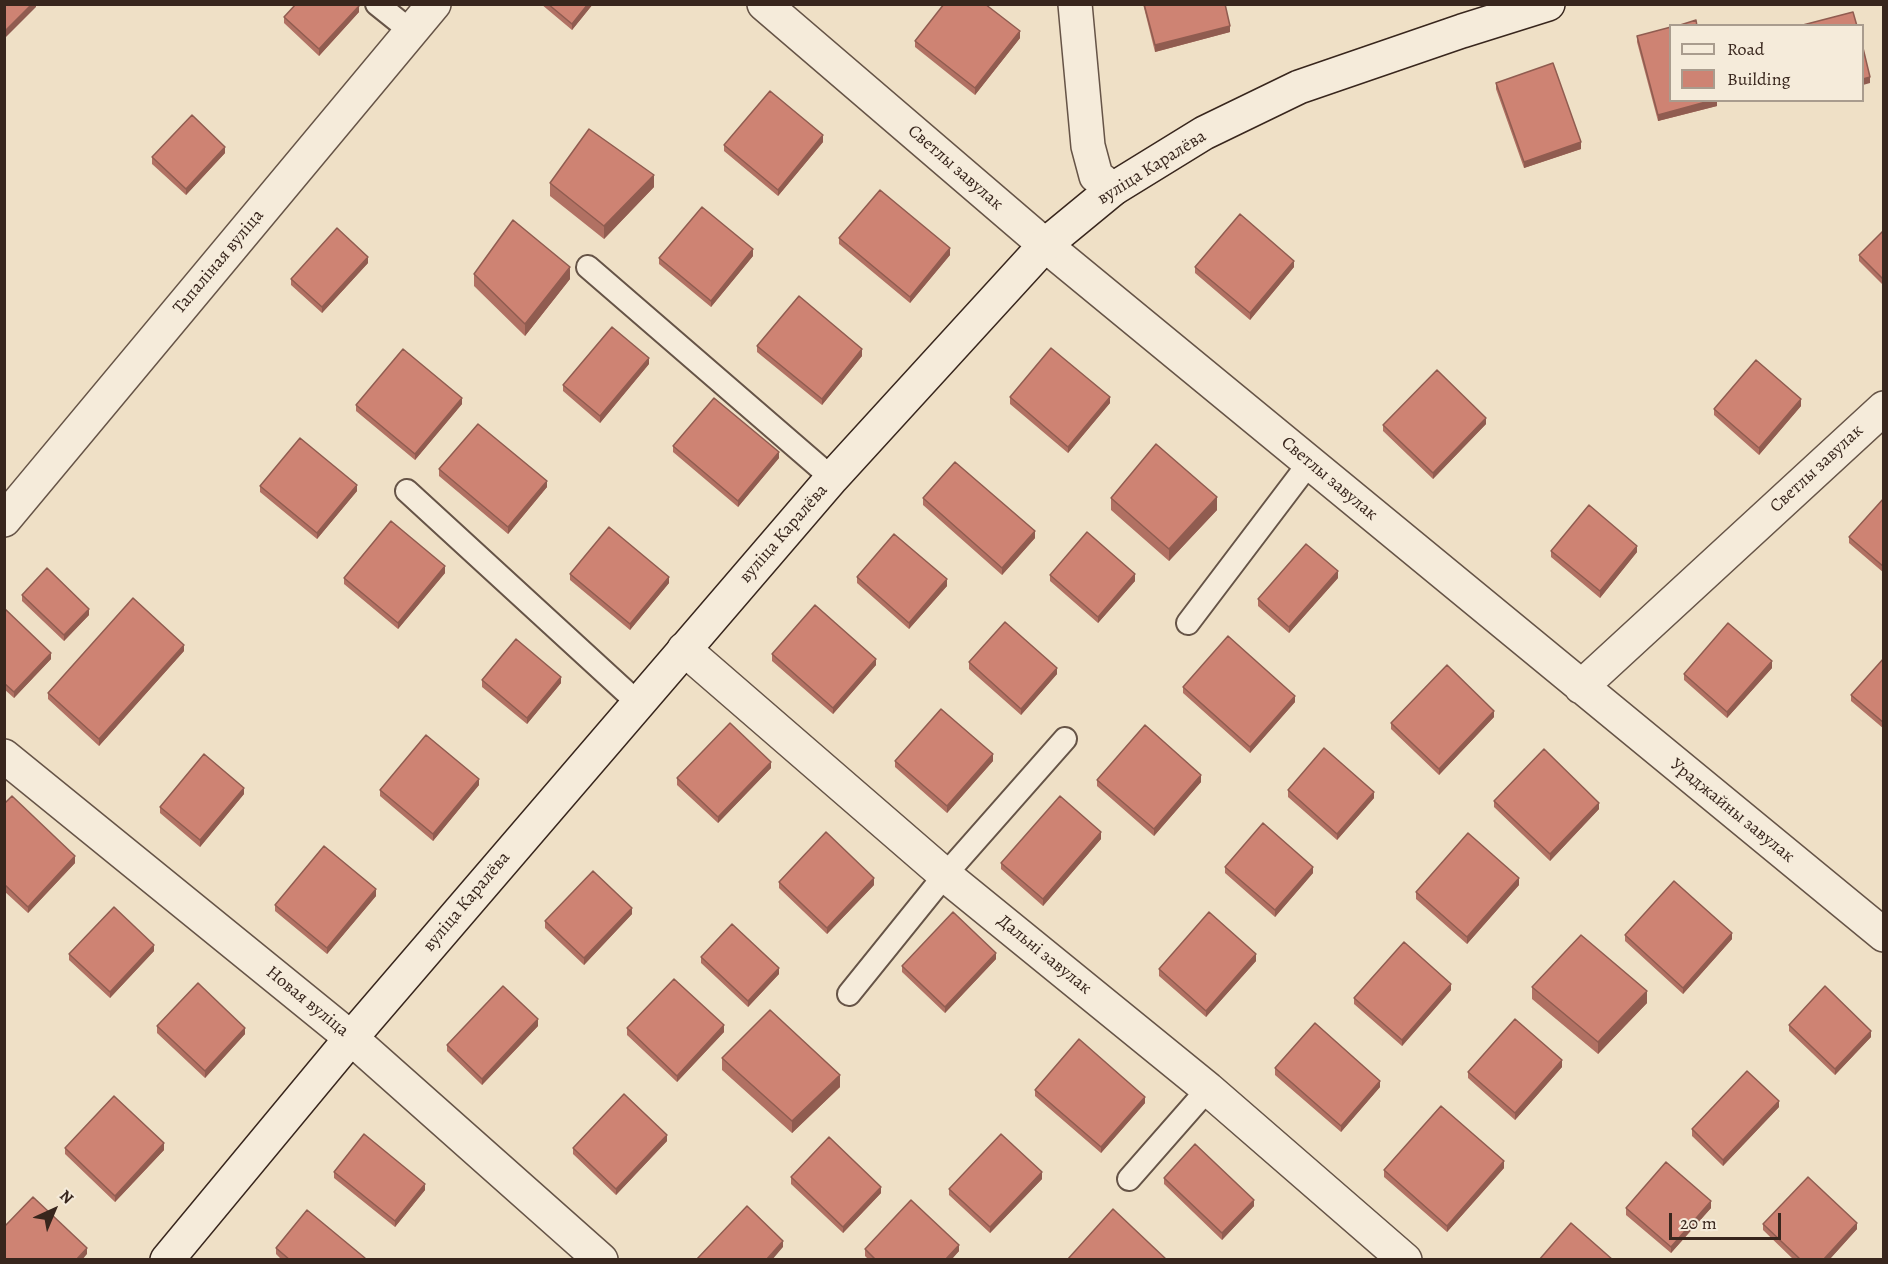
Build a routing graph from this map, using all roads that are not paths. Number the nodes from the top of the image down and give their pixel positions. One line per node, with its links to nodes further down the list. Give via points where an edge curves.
1 (377, 4): 6 (lane)
2 (434, 4): 6 (street, Тапаліная вуліца)
3 (764, 4): 8 (street, Светлы завулак)
4 (1075, 4): 7 (street, via 1088,146 1096,176)
5 (1548, 4): 7 (street, вуліца Каралёва, via 1299,87 1204,134)
6 (412, 32): 14 (street, Тапаліная вуліца)
7 (1113, 189): 8 (street, вуліца Каралёва)
8 (1045, 245): 11 (street, Светлы завулак); 12 (street, вуліца Каралёва)
9 (588, 267): 12 (lane)
10 (1884, 408): 17 (street, Светлы завулак)
11 (1310, 462): 15 (lane); 17 (street, Светлы завулак)
12 (832, 478): 16 (street, вуліца Каралёва)
13 (407, 491): 18 (lane)
14 (4, 520)
15 (1188, 623)
16 (684, 650): 18 (street, вуліца Каралёва); 21 (street, Дальні завулак)
17 (1581, 687): 22 (street, Ураджайны завулак)
18 (638, 702): 24 (street, вуліца Каралёва)
19 (1065, 739): 21 (lane)
20 (4, 756): 24 (street, Новая вуліца)
21 (945, 875): 23 (lane); 25 (street, Дальні завулак)
22 (1882, 931)
23 (849, 994)
24 (351, 1038): 27 (street, вуліца Каралёва); 28 (street, Новая вуліца)
25 (1208, 1089): 26 (lane); 29 (street, Дальні завулак)
26 (1129, 1179)
27 (167, 1260)
28 (601, 1260)
29 (1405, 1260)

